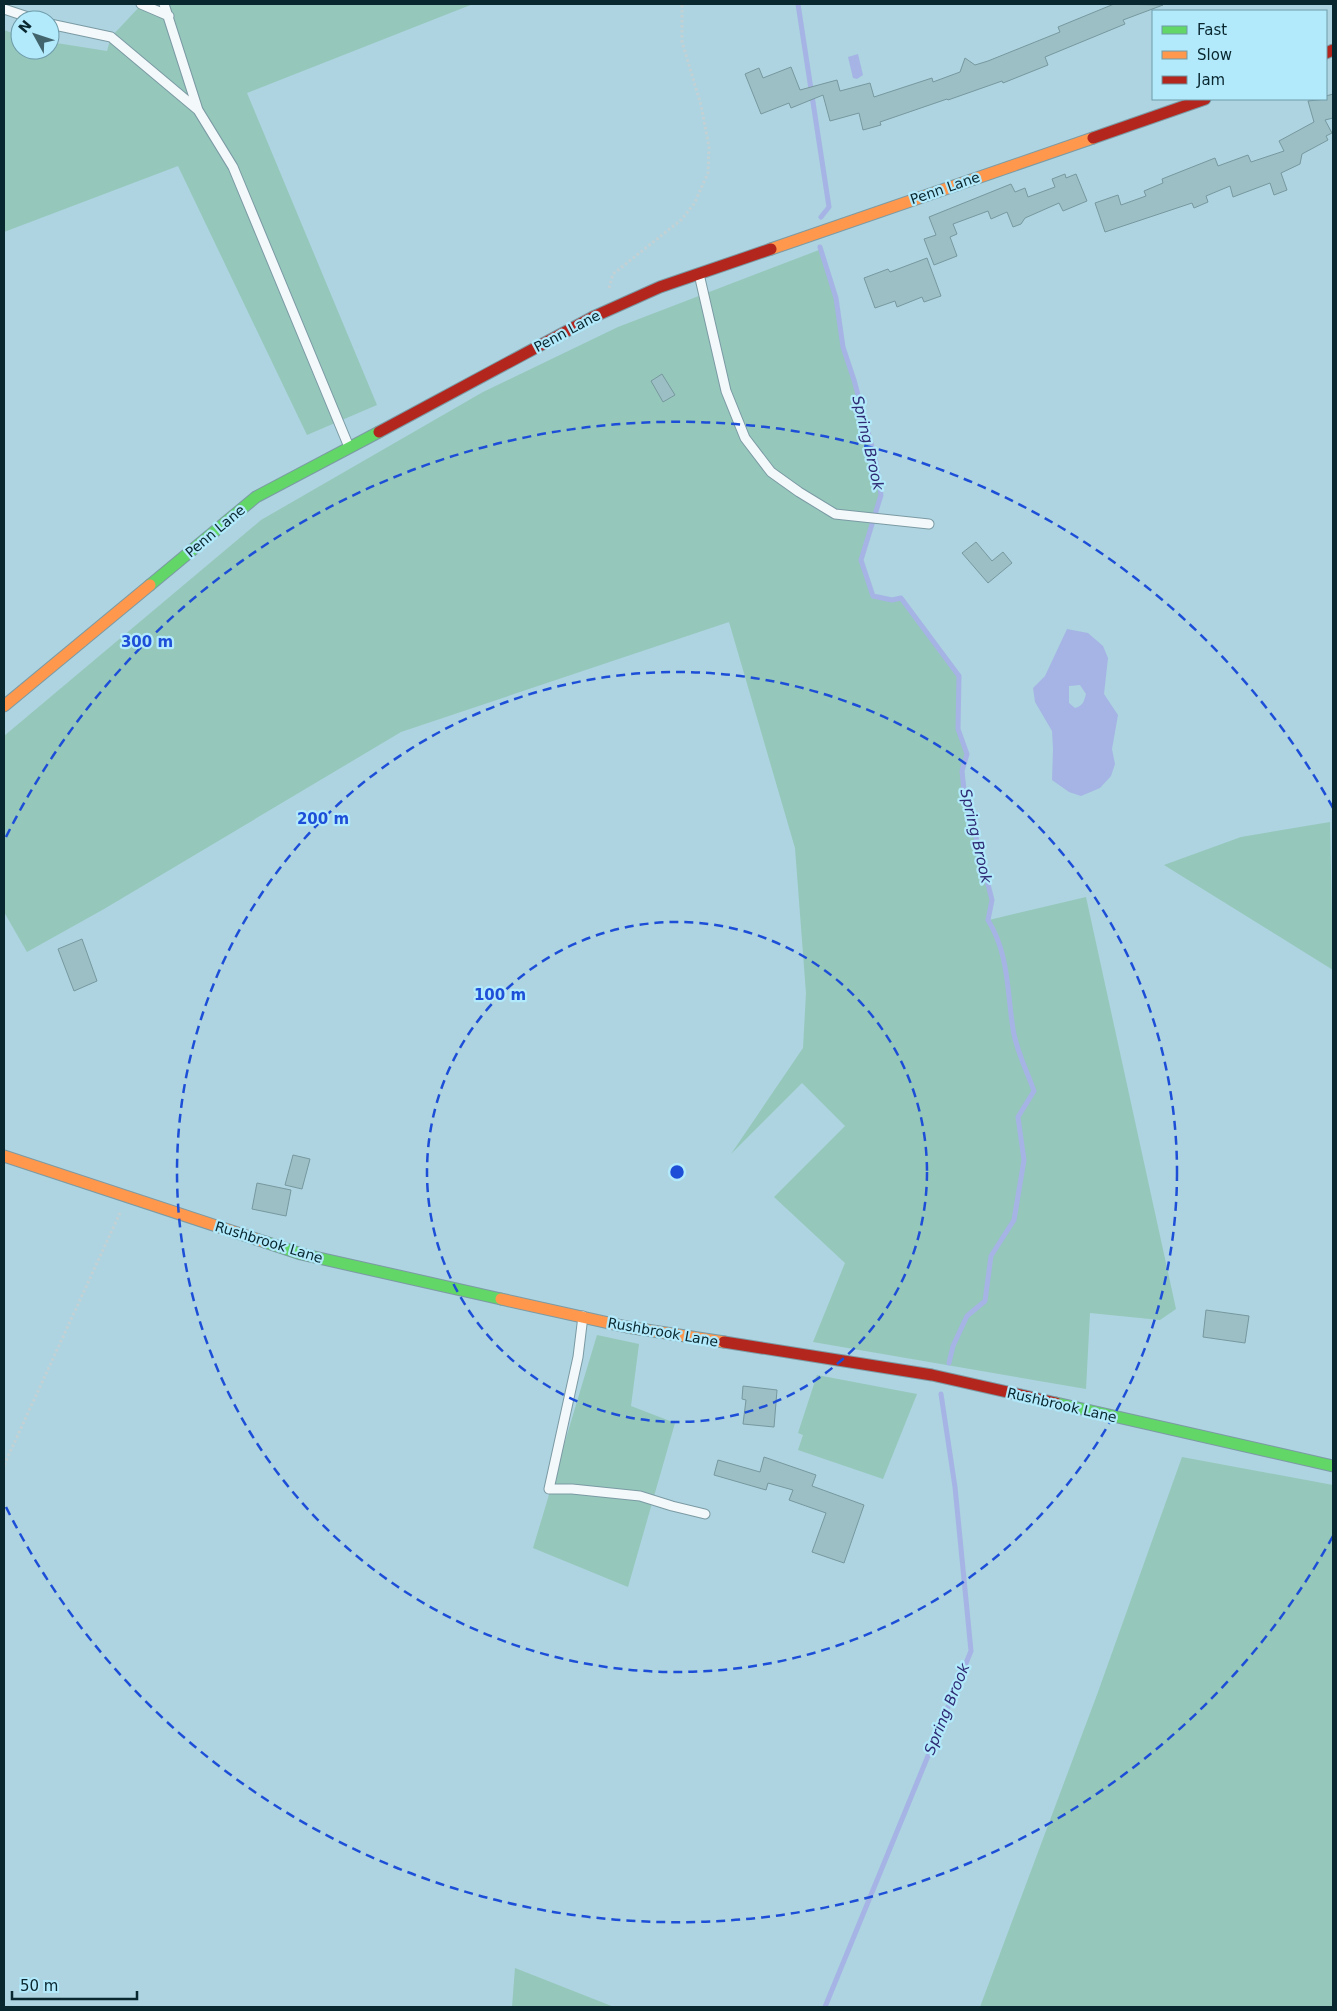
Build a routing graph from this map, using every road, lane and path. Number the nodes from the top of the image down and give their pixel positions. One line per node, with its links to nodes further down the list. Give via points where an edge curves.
1 (141, 4): 4 (lane)
2 (164, 4): 4 (lane)
3 (682, 4): 9 (path, via 682,42 701,105 709,147 708,173 694,204 681,220 613,274)
4 (169, 16): 7 (lane)
5 (60, 26): 7 (lane, via 111,37)
6 (1202, 100): 8 (street, Penn Lane)
7 (198, 110): 10 (lane, via 233,167)
8 (699, 274): 10 (street, Penn Lane, via 660,287 594,317); 11 (lane, via 726,391 745,438 771,472 835,514)
9 (608, 290)
10 (349, 447): 12 (street, Penn Lane, via 256,497)
11 (929, 524)
12 (4, 706)
13 (4, 1156): 14 (street, Rushbrook Lane)
14 (126, 1197): 15 (street, Rushbrook Lane, via 301,1254); 16 (path)
15 (583, 1316): 17 (street, Rushbrook Lane, via 627,1327 932,1375); 18 (lane, via 576,1366 549,1489 640,1496)
16 (4, 1465)
17 (1333, 1466)
18 (705, 1514)

